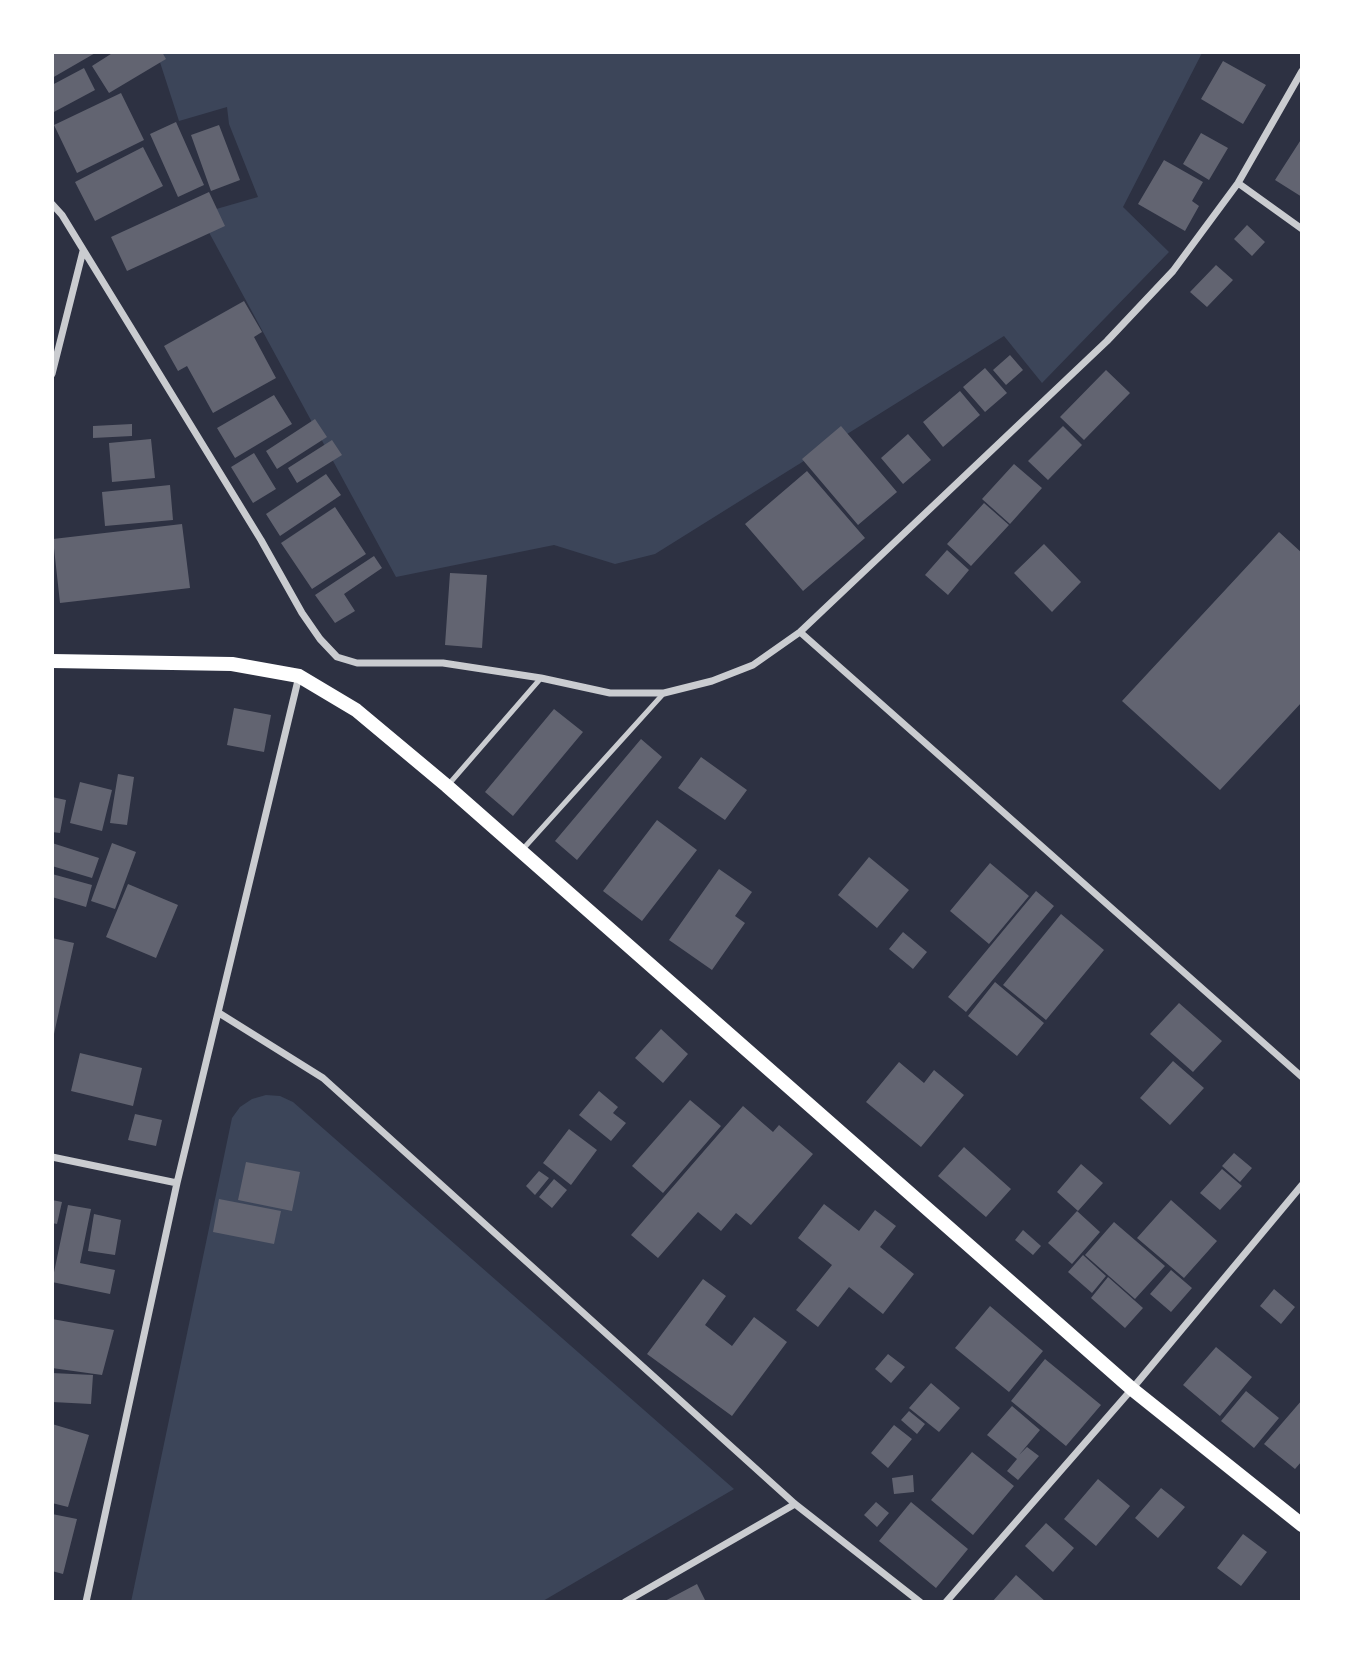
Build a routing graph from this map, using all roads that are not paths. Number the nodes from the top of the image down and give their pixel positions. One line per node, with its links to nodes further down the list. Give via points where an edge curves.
1 (1301, 71): 2 (street)
2 (1238, 183): 4 (street); 7 (street, via 1173,271 1107,341)
3 (52, 204): 5 (street)
4 (1301, 229)
5 (83, 251): 6 (street); 10 (street, via 328,649 357,663 443,663)
6 (52, 374)
7 (800, 632): 11 (street, via 753,665); 15 (street)
8 (52, 661): 9 (main road, via 232,664)
9 (299, 676): 12 (main road, via 356,710); 14 (street)
10 (541, 678): 11 (street, via 610,692); 12 (lane)
11 (664, 692): 13 (lane)
12 (447, 786): 13 (main road)
13 (521, 852): 19 (main road)
14 (219, 1013): 17 (street); 20 (street, via 323,1078)
15 (1301, 1077)
16 (52, 1157): 17 (street)
17 (177, 1183): 22 (street)
18 (1301, 1185): 19 (street)
19 (1132, 1390): 21 (main road); 25 (street)
20 (795, 1504): 23 (street); 24 (street)
21 (1301, 1525)
22 (86, 1601)
23 (625, 1601)
24 (920, 1601)
25 (946, 1601)

